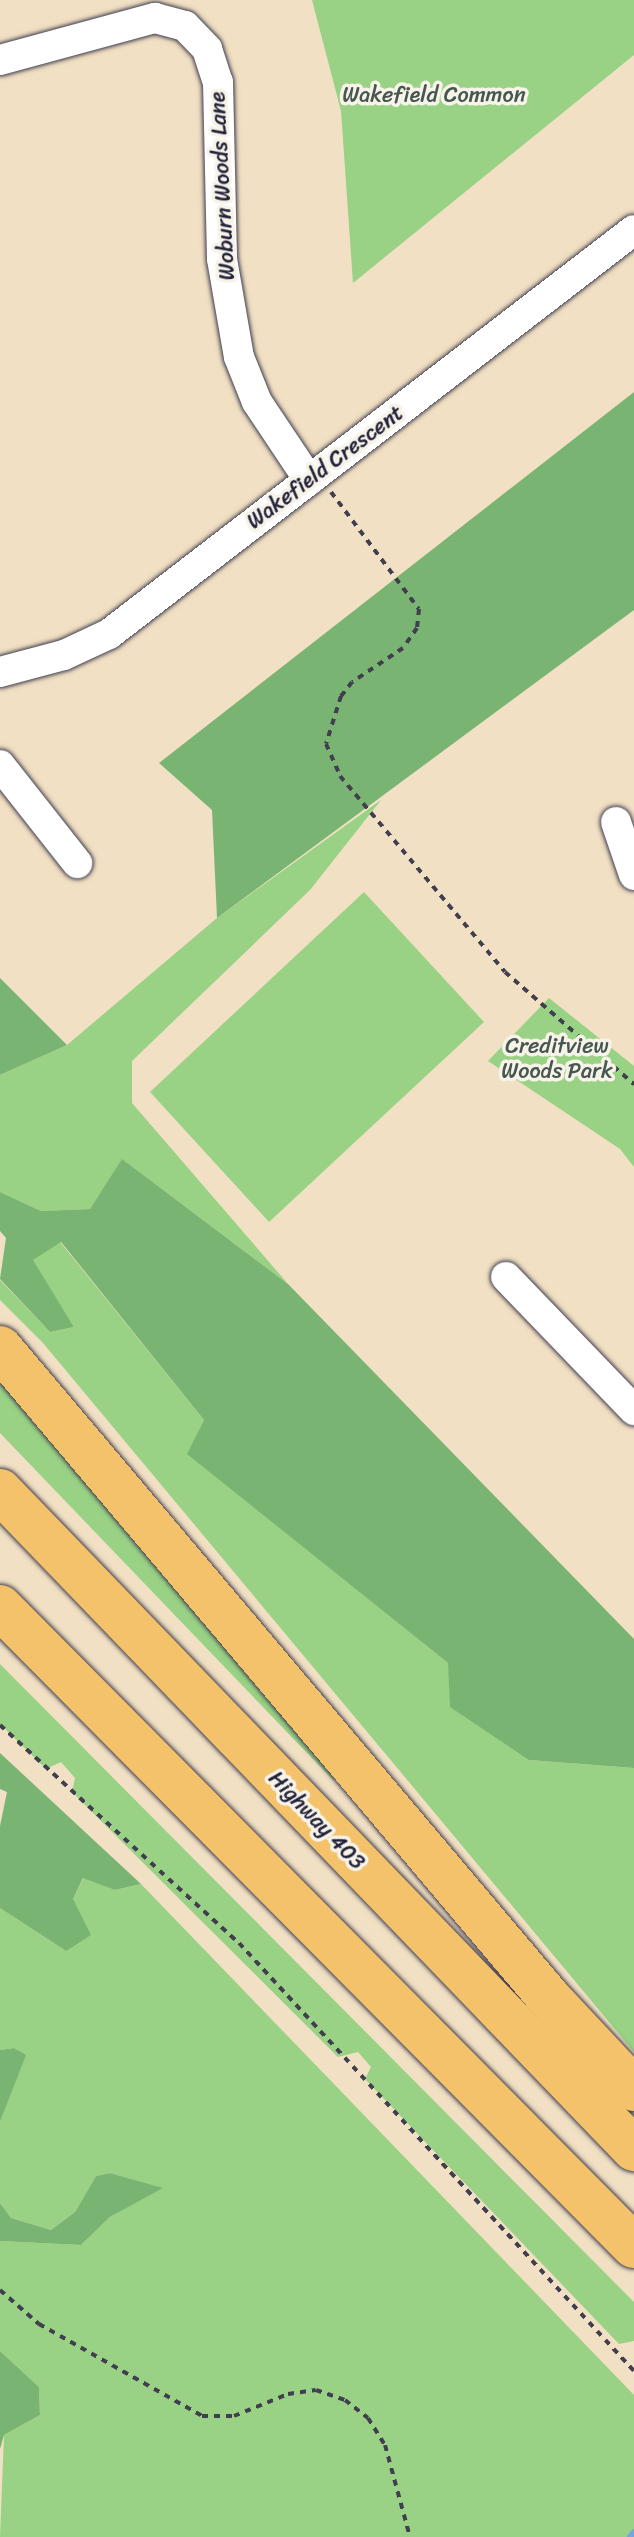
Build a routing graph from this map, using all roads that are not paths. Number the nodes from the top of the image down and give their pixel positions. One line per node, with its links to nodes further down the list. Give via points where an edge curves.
1 (0, 60): 3 (street, Woburn Woods Lane, via 155,18 185,26 207,49 218,82 222,259 239,357 257,402)
2 (634, 230): 3 (street, Wakefield Crescent)
3 (313, 477): 4 (street, Wakefield Crescent, via 109,634 64,655)
4 (0, 672)
5 (0, 765): 7 (street)
6 (616, 822): 8 (street)
7 (77, 863)
8 (634, 875)
9 (506, 1277): 11 (street)
10 (0, 1348): 14 (highway, via 548,1997)
11 (634, 1410)
12 (0, 1491): 15 (highway, Highway 403)
13 (0, 1607): 16 (highway)
14 (634, 2089)
15 (634, 2149)
16 (634, 2246)

